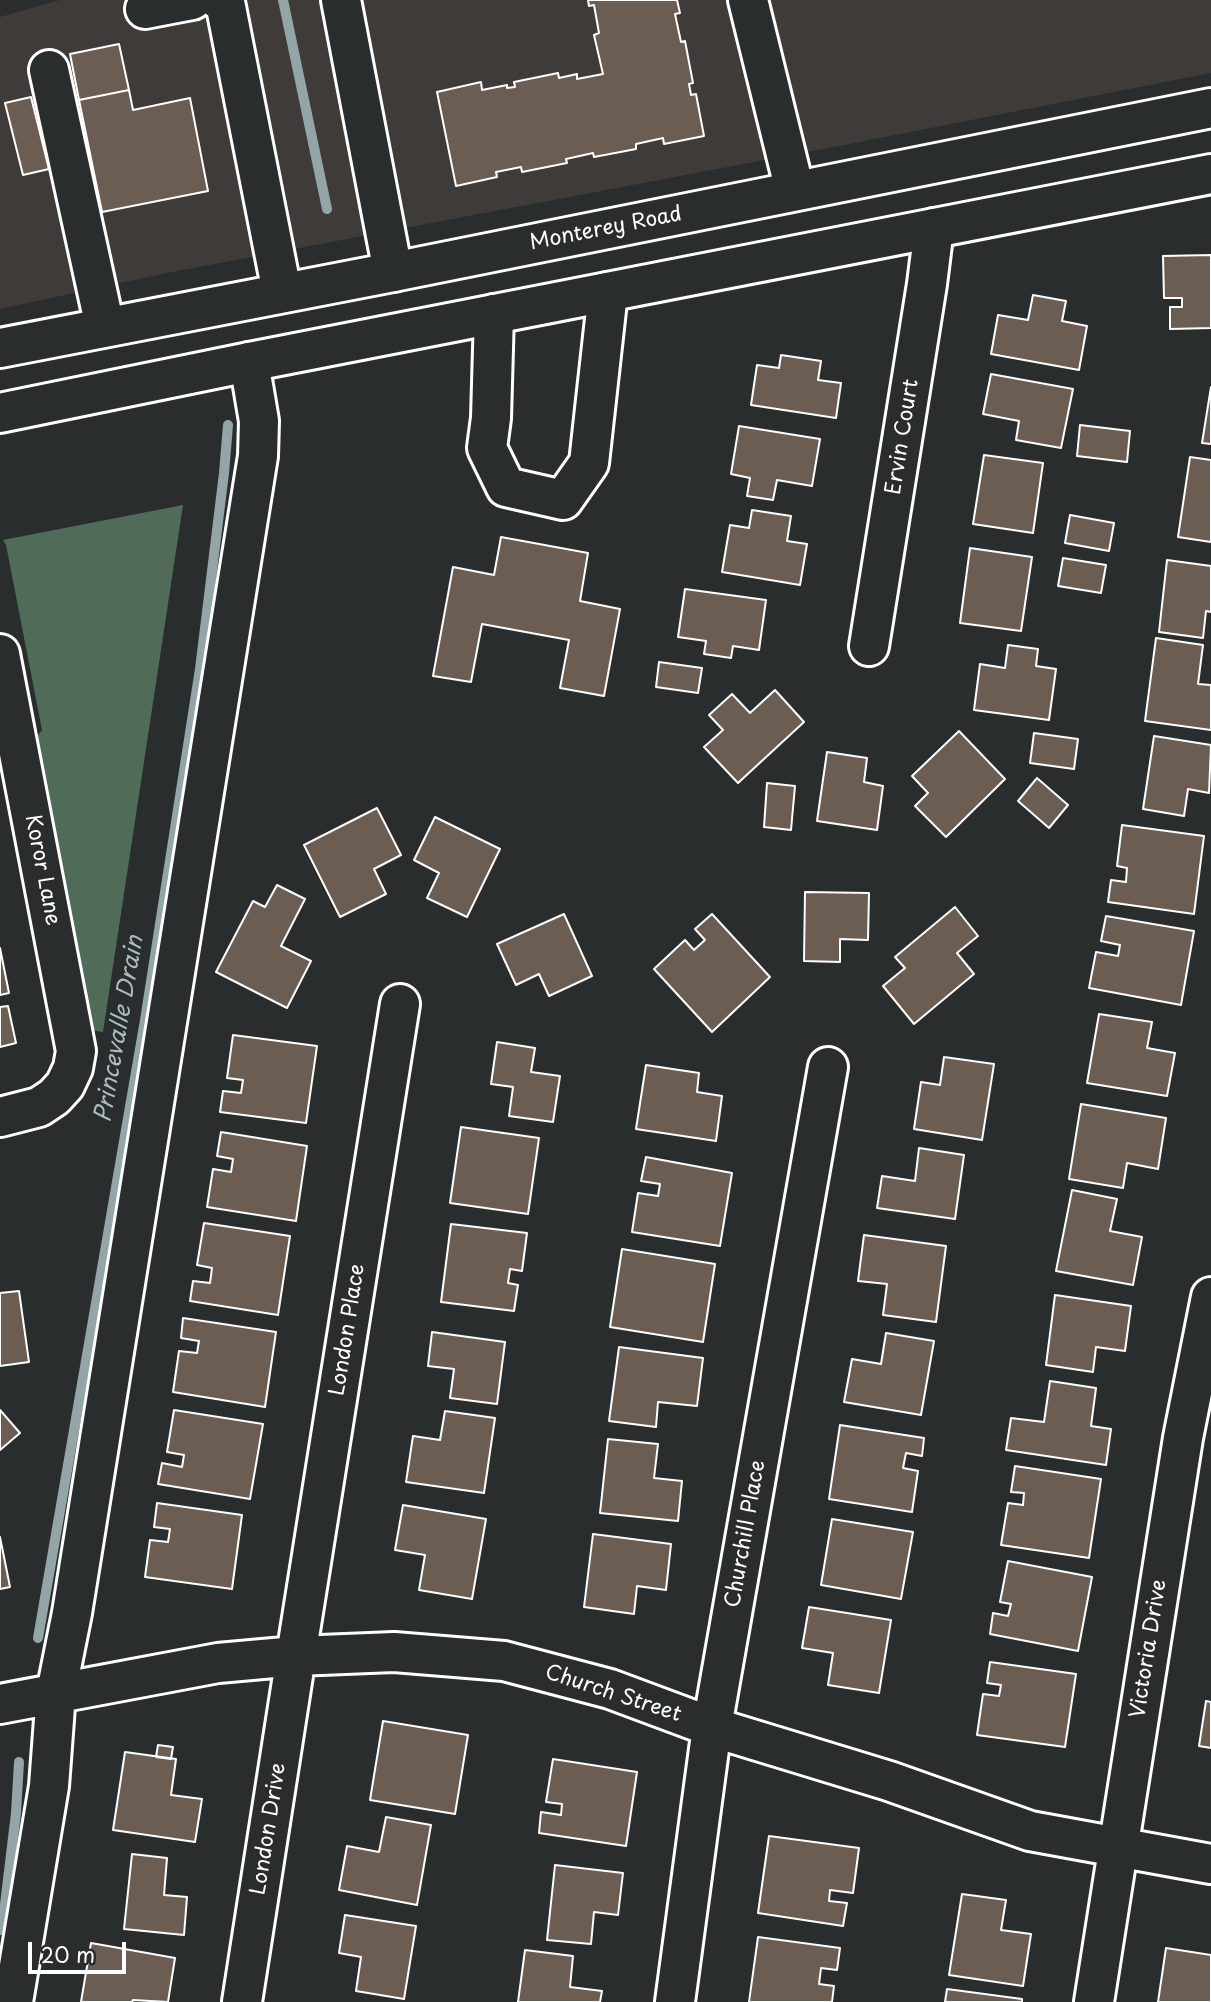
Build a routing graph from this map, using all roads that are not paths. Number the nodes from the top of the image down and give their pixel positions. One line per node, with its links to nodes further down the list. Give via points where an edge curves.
1 (192, 0): 5 (street)
2 (219, 0): 12 (street, via 225,2)
3 (341, 0): 11 (street)
4 (748, 0): 9 (street)
5 (145, 9)
6 (49, 69): 15 (street)
7 (1211, 108): 9 (street, Monterey Road)
8 (1211, 174): 10 (street)
9 (795, 191): 11 (street, Monterey Road)
10 (934, 228): 13 (street); 19 (street, Ervin Court)
11 (393, 272): 12 (street, Monterey Road)
12 (282, 292): 15 (street, Monterey Road)
13 (608, 292): 14 (street); 14 (street, via 589,463 563,500 506,487 487,448)
14 (494, 314): 17 (street)
15 (105, 327): 16 (street, Monterey Road)
16 (0, 348)
17 (249, 362): 18 (street); 27 (street, via 259,421 258,456)
18 (0, 413)
19 (870, 646)
20 (0, 654): 23 (street, Koror Lane, via 76,1051 65,1085 54,1097 39,1107)
21 (400, 1004): 26 (street, London Place)
22 (828, 1067): 29 (street, Churchill Place)
23 (0, 1117)
24 (1211, 1297): 25 (street, Victoria Drive)
25 (1197, 1440): 30 (street, Victoria Drive)
26 (296, 1656): 27 (street, Church Street, via 218,1663); 29 (street, Church Street, via 394,1652 504,1661 610,1689); 33 (street, London Drive)
27 (56, 1693): 28 (street, Church Street); 32 (street, via 49,1786)
28 (0, 1704)
29 (712, 1727): 30 (street, Church Street, via 889,1781 1030,1831); 34 (street, Churchill Place)
30 (1117, 1847): 31 (street, Church Street); 35 (street, Victoria Drive)
31 (1211, 1864)
32 (13, 2002)
33 (242, 2002)
34 (675, 2002)
35 (1094, 2002)

